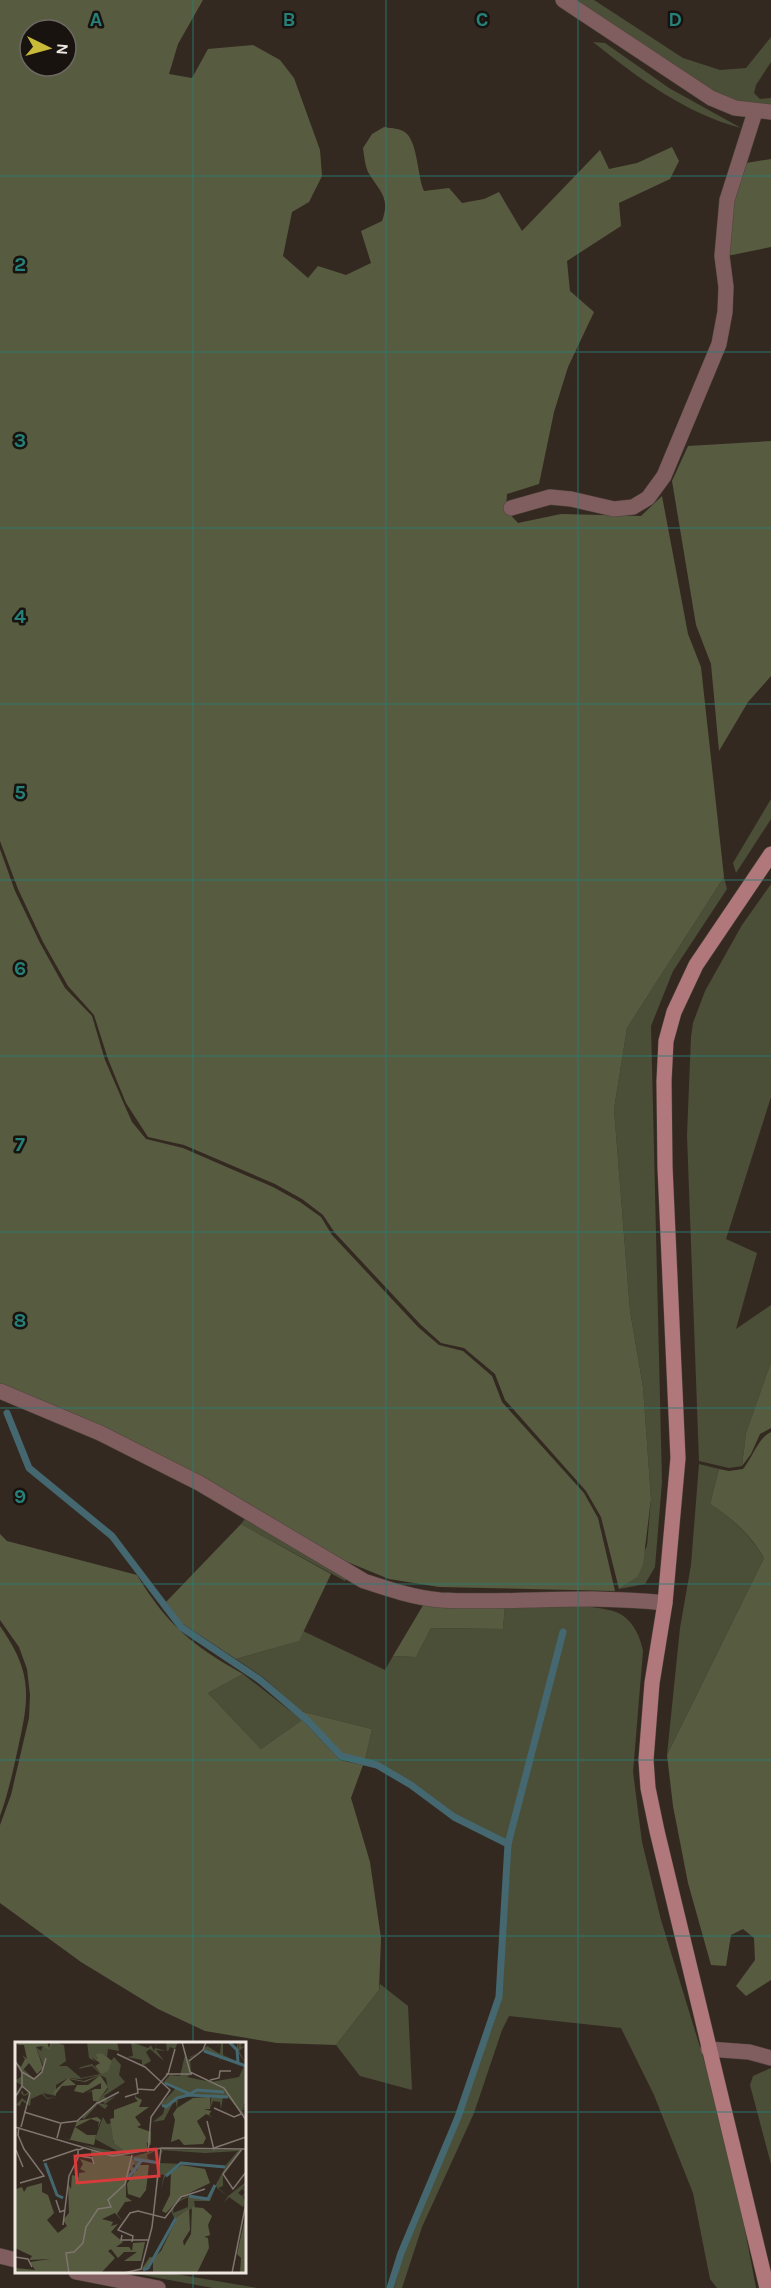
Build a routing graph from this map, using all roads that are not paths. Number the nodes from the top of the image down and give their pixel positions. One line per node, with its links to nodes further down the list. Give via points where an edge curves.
1 (564, 0): 2 (street, via 700,92 735,108)
2 (755, 112): 3 (street); 4 (street, via 727,200 722,256 725,312 719,344 664,476 648,498 633,507 614,509 550,497)
3 (771, 112)
4 (511, 508)
5 (771, 854): 7 (main road, via 696,965 674,1012 666,1041 665,1167 678,1458)
6 (0, 1391): 7 (street, via 100,1433 199,1483 364,1581 383,1588 439,1600 620,1597)
7 (665, 1603): 8 (main road, via 652,1683 646,1760 648,1788)
8 (708, 2049): 9 (street); 14 (main road)
9 (771, 2058)
10 (0, 2256): 11 (street)
11 (15, 2259)
12 (86, 2273): 13 (street)
13 (158, 2288)
14 (767, 2288)

